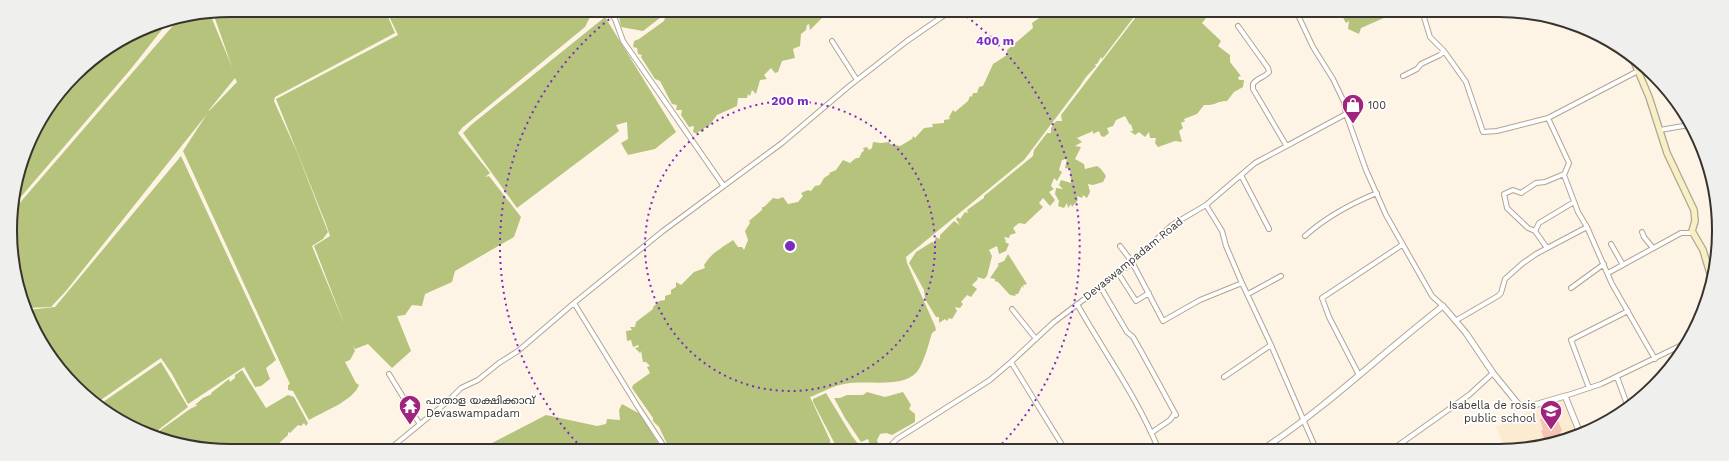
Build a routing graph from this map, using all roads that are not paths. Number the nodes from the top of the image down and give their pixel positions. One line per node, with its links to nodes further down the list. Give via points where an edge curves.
1 (614, 17): 19 (street, via 623,41)
2 (942, 17): 11 (street)
3 (1299, 17): 12 (street, via 1313,47 1334,79)
4 (1424, 17): 7 (street, via 1430,37)
5 (1238, 26): 16 (street, via 1268,68 1267,74 1255,80 1253,89)
6 (832, 40): 11 (street)
7 (1444, 51): 10 (street, via 1440,56); 13 (street, via 1466,82 1483,132)
8 (1638, 68): 13 (street)
9 (1639, 70): 15 (main road)
10 (1403, 76)
11 (857, 80): 19 (street, via 782,143)
12 (1346, 114): 16 (street, Devaswampadam Road); 20 (street, via 1366,170)
13 (1548, 118): 17 (street, via 1569,163)
14 (1684, 126): 15 (street)
15 (1660, 130): 27 (main road, via 1694,210)
16 (1286, 145): 18 (street, Devaswampadam Road, via 1255,163)
17 (1564, 174): 21 (street); 25 (street, via 1536,183 1521,193 1513,190 1504,194 1507,208 1528,228)
18 (1241, 175): 22 (street, Devaswampadam Road); 24 (street)
19 (723, 185): 46 (street)
20 (1377, 192): 28 (street, via 1339,210); 30 (street)
21 (1574, 202): 23 (street); 25 (street, via 1539,223)
22 (1206, 205): 34 (street, Devaswampadam Road, via 1172,225); 41 (street, via 1222,231)
23 (1587, 227): 32 (street); 35 (street)
24 (1269, 229)
25 (1535, 231): 32 (street)
26 (1642, 232): 33 (street)
27 (1693, 233): 33 (street, via 1681,233); 37 (main road, via 1703,250)
28 (1305, 236)
29 (1611, 244): 36 (street)
30 (1402, 245): 48 (street, via 1432,296); 59 (street, via 1322,298)
31 (1120, 246): 34 (street)
32 (1547, 248): 51 (street, via 1522,263 1505,279 1498,296)
33 (1653, 248): 36 (street)
34 (1132, 262): 38 (street, Devaswampadam Road); 44 (street)
35 (1604, 264): 39 (street); 43 (street)
36 (1623, 265): 39 (street)
37 (1709, 268)
38 (1118, 273): 42 (street, Devaswampadam Road); 44 (street, via 1136,301)
39 (1608, 273): 50 (street)
40 (1281, 276): 45 (street)
41 (1242, 283): 44 (street, via 1200,300 1164,321); 45 (street)
42 (1100, 286): 47 (street, Devaswampadam Road); 68 (street, via 1127,332 1133,337 1176,414)
43 (1571, 288)
44 (1149, 293)
45 (1248, 294): 53 (street)
46 (574, 303): 66 (street, via 518,352 478,380 461,388); 70 (street)
47 (1077, 304): 52 (street, Devaswampadam Road); 68 (street, via 1098,342 1124,379)
48 (1443, 306): 51 (street); 59 (street)
49 (1012, 309): 52 (street)
50 (1628, 310): 55 (street); 62 (street, via 1571,340)
51 (1455, 321): 57 (street)
52 (1036, 339): 56 (street, Devaswampadam Road)
53 (1271, 345): 60 (street); 65 (street)
54 (1677, 348): 55 (street)
55 (1655, 359): 61 (street)
56 (1011, 362): 71 (street, Devaswampadam Road, via 990,380); 72 (street)
57 (1493, 373): 63 (street, via 1519,405 1531,406); 76 (street, via 1469,395)
58 (388, 374): 66 (street)
59 (1359, 375): 65 (street)
60 (1224, 377)
61 (1617, 377): 62 (street); 64 (street)
62 (1589, 388): 63 (street)
63 (1565, 396): 67 (street)
64 (1626, 401)
65 (1303, 420): 74 (street); 75 (street)
66 (419, 423): 69 (street)
67 (1578, 429)
68 (1151, 433): 73 (street)
69 (395, 444)
70 (662, 444)
71 (892, 444)
72 (1062, 444)
73 (1156, 444)
74 (1270, 444)
75 (1314, 444)
76 (1400, 444)

